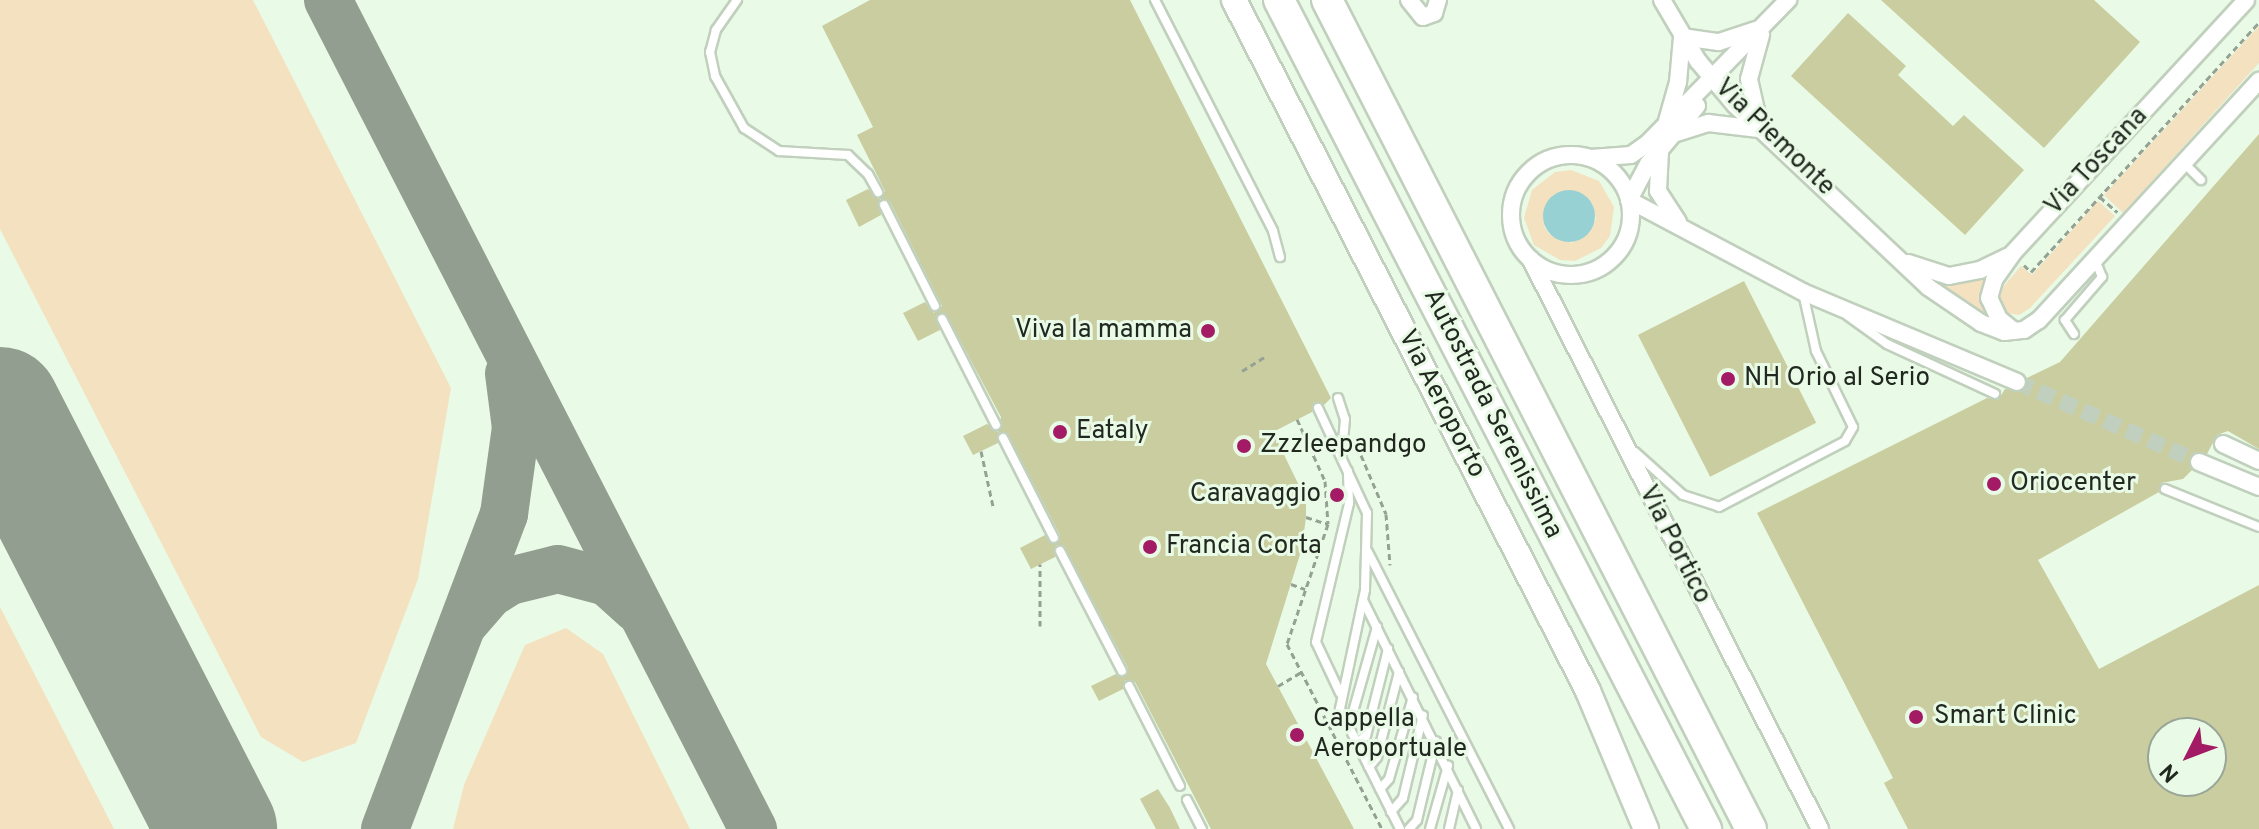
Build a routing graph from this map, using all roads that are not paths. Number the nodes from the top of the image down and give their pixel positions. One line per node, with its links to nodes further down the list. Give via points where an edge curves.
1 (737, 0): 21 (lane, via 716,30 710,52 715,76 744,128 779,151 848,155)
2 (1155, 0): 25 (lane, via 1273,231)
3 (1234, 0): 73 (main road, Via Aeroporto, via 1588,691)
4 (1279, 0): 81 (highway, Autostrada Serenissima)
5 (1327, 0): 82 (highway, Autostrada Serenissima)
6 (1409, 0): 7 (street, via 1423,17 1434,13)
7 (1438, 0)
8 (1662, 0): 12 (street, Via Piemonte)
9 (1788, 0): 11 (street)
10 (2246, 0): 26 (street, Via Toscana)
11 (1764, 26): 12 (street, via 1719,42); 13 (street); 15 (street, via 1749,79)
12 (1682, 37): 13 (street, Via Piemonte); 16 (street)
13 (1713, 81): 15 (street, Via Piemonte); 16 (street)
14 (2259, 81): 19 (street)
15 (1760, 129): 16 (street, via 1708,123); 29 (street, Via Piemonte)
16 (1670, 130): 17 (street); 18 (street, via 1631,155)
17 (1660, 150): 22 (street); 24 (street, via 1658,191)
18 (1590, 158): 22 (street, via 1614,174); 27 (street, via 1558,156 1540,163 1519,185 1511,206 1512,228)
19 (2184, 163): 20 (lane); 28 (street)
20 (2201, 180)
21 (878, 192)
22 (1629, 200): 24 (street); 27 (street, via 1628,233 1607,263 1569,275)
23 (884, 205): 32 (lane)
24 (1682, 227): 30 (street)
25 (1280, 257)
26 (2016, 258): 29 (street, Via Piemonte, via 1949,276); 34 (street, Via Toscana, via 1994,280 1989,298 1999,319)
27 (1531, 260): 42 (street, Via Portico)
28 (2095, 260): 34 (street, via 2039,320); 35 (lane, via 2102,277 2065,320)
29 (1904, 261): 34 (street, Via Piemonte, via 1961,311 1992,329)
30 (1803, 292): 31 (street); 42 (lane, via 1816,351 1853,427 1845,441 1719,507 1683,495)
31 (1834, 305): 36 (street); 37 (lane, via 1887,344)
32 (935, 306)
33 (942, 319): 40 (lane)
34 (2014, 331)
35 (2074, 334)
36 (2017, 382)
37 (1995, 394)
38 (1338, 398): 44 (lane, via 1345,419)
39 (1318, 408): 44 (lane)
40 (996, 425)
41 (1003, 438): 51 (lane)
42 (1620, 438): 83 (street, Via Portico)
43 (2223, 444): 45 (street)
44 (1342, 458): 47 (lane)
45 (2259, 461)
46 (2199, 462): 48 (street)
47 (1348, 470): 53 (lane, via 1363,498); 60 (lane, via 1349,503 1316,642)
48 (2257, 488)
49 (2165, 489): 50 (lane)
50 (2259, 527)
51 (1054, 538)
52 (1060, 551): 57 (lane)
53 (1368, 551): 54 (lane); 80 (lane)
54 (1363, 599): 55 (lane); 60 (lane)
55 (1377, 626): 56 (lane); 63 (lane)
56 (1388, 648): 58 (lane); 65 (lane, via 1366,736)
57 (1122, 671)
58 (1399, 671): 61 (lane); 67 (lane, via 1377,757)
59 (1129, 686): 68 (lane)
60 (1340, 693): 63 (lane)
61 (1413, 697): 62 (lane); 69 (lane, via 1389,779)
62 (1423, 714): 64 (lane); 72 (lane, via 1403,798)
63 (1349, 727): 65 (lane)
64 (1436, 740): 66 (lane); 76 (lane, via 1417,820)
65 (1357, 743): 67 (lane)
66 (1448, 765): 70 (lane); 77 (lane)
67 (1369, 767): 69 (lane)
68 (1180, 786)
69 (1380, 789): 72 (lane)
70 (1458, 790): 78 (lane); 79 (lane)
71 (1187, 800): 74 (lane)
72 (1391, 812): 75 (lane)
73 (1643, 823)
74 (1202, 829)
75 (1400, 829)
76 (1409, 829)
77 (1430, 829)
78 (1449, 829)
79 (1476, 829)
80 (1509, 829)
81 (1706, 829)
82 (1751, 829)
83 (1820, 829)

